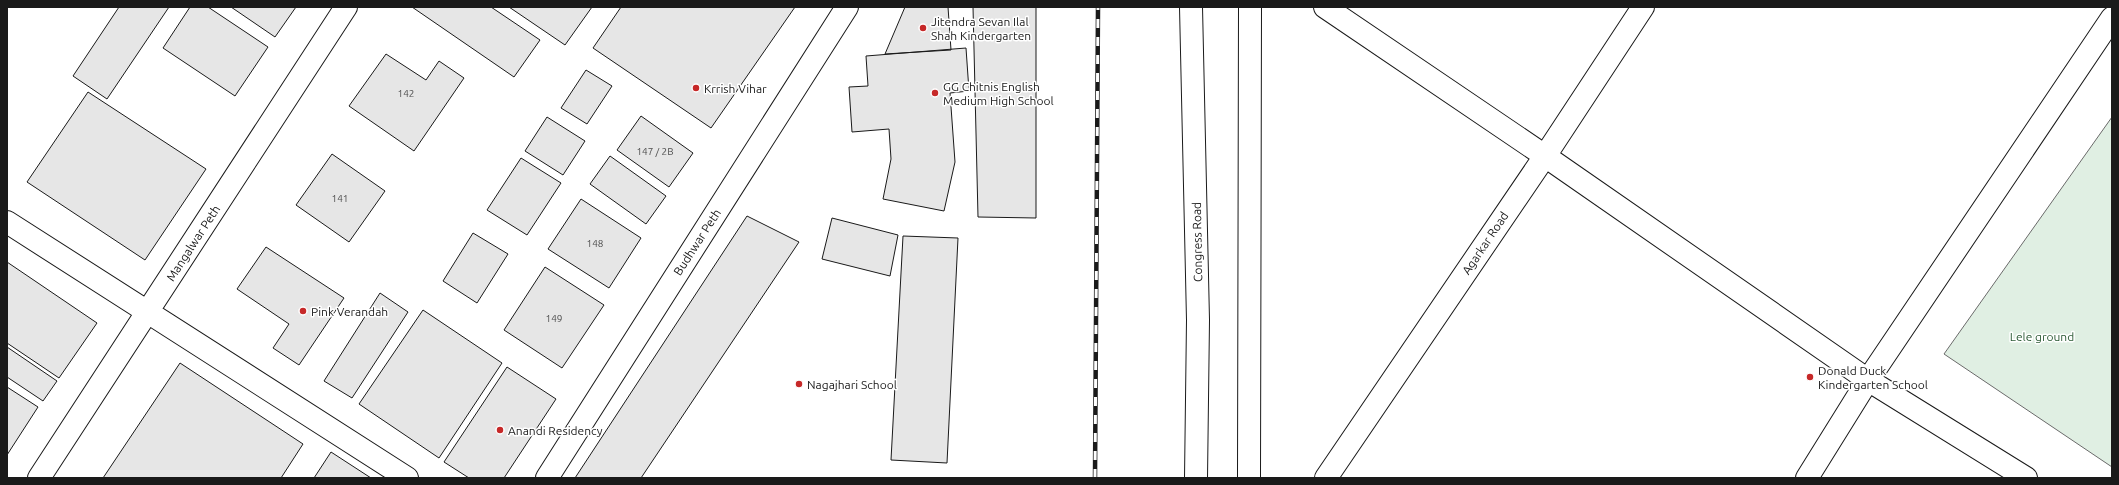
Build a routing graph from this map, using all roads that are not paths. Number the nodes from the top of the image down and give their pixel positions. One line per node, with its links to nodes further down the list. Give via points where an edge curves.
1 (346, 7): 10 (main road, Mangalwar Peth)
2 (847, 7): 14 (main road, Budhwar Peth)
3 (1191, 7): 15 (main road, Congress Road, via 1198,320)
4 (1250, 7): 16 (main road)
5 (1325, 7): 8 (main road)
6 (1643, 7): 8 (main road, Agarkar Road)
7 (2112, 18): 11 (main road)
8 (1545, 156): 11 (main road); 17 (main road, Agarkar Road)
9 (7, 222): 10 (main road)
10 (147, 312): 12 (main road, Mangalwar Peth); 13 (main road)
11 (1868, 380): 18 (main road); 19 (main road)
12 (39, 478)
13 (406, 478)
14 (546, 478)
15 (1196, 478)
16 (1249, 478)
17 (1326, 478)
18 (1807, 478)
19 (2026, 478)

